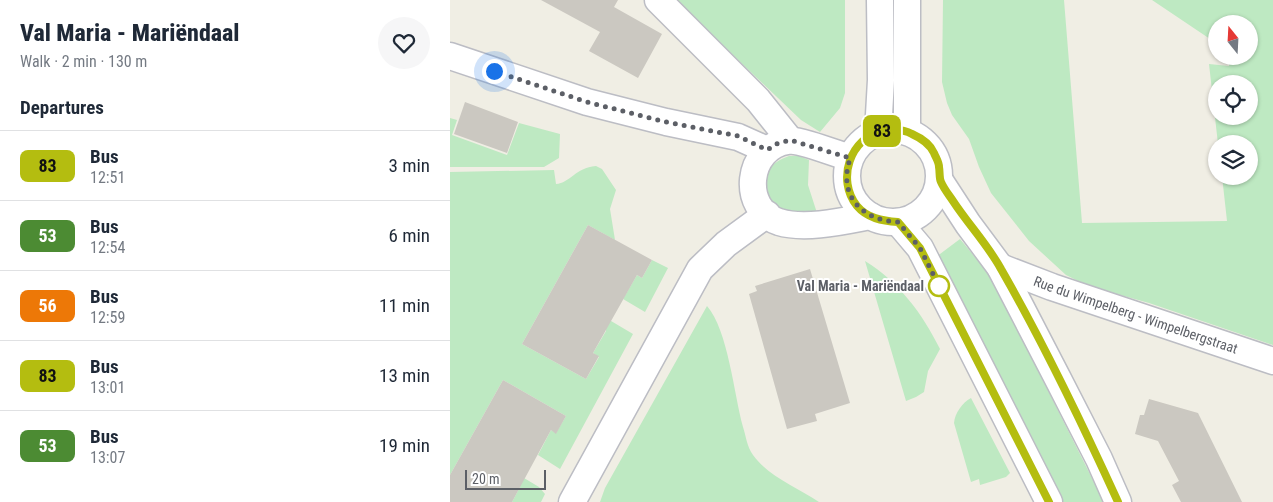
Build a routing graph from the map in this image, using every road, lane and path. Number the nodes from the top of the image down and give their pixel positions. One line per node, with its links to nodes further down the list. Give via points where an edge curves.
1 (658, 0): 7 (street, via 758,100)
2 (880, 0): 6 (street)
3 (907, 0): 5 (street)
4 (450, 56): 7 (street, via 587,102)
5 (907, 131): 6 (street, via 892,129); 9 (street, via 921,138 932,150 939,165)
6 (878, 132): 8 (street, via 857,146)
7 (778, 145): 8 (street); 10 (street, via 759,158 752,179 758,203)
8 (850, 158): 11 (street, via 847,174 849,191 857,206)
9 (940, 181): 12 (street, via 929,206 909,220); 13 (street)
10 (766, 214): 11 (street, via 779,222 804,224); 15 (street, via 726,244 700,269)
11 (870, 216): 12 (street, via 884,222)
12 (898, 222): 16 (street, via 920,248)
13 (1000, 267): 14 (street, Rue du Wimpelberg - Wimpelbergstraat); 17 (street)
14 (1273, 361)
15 (572, 502)
16 (1049, 502)
17 (1118, 502)

